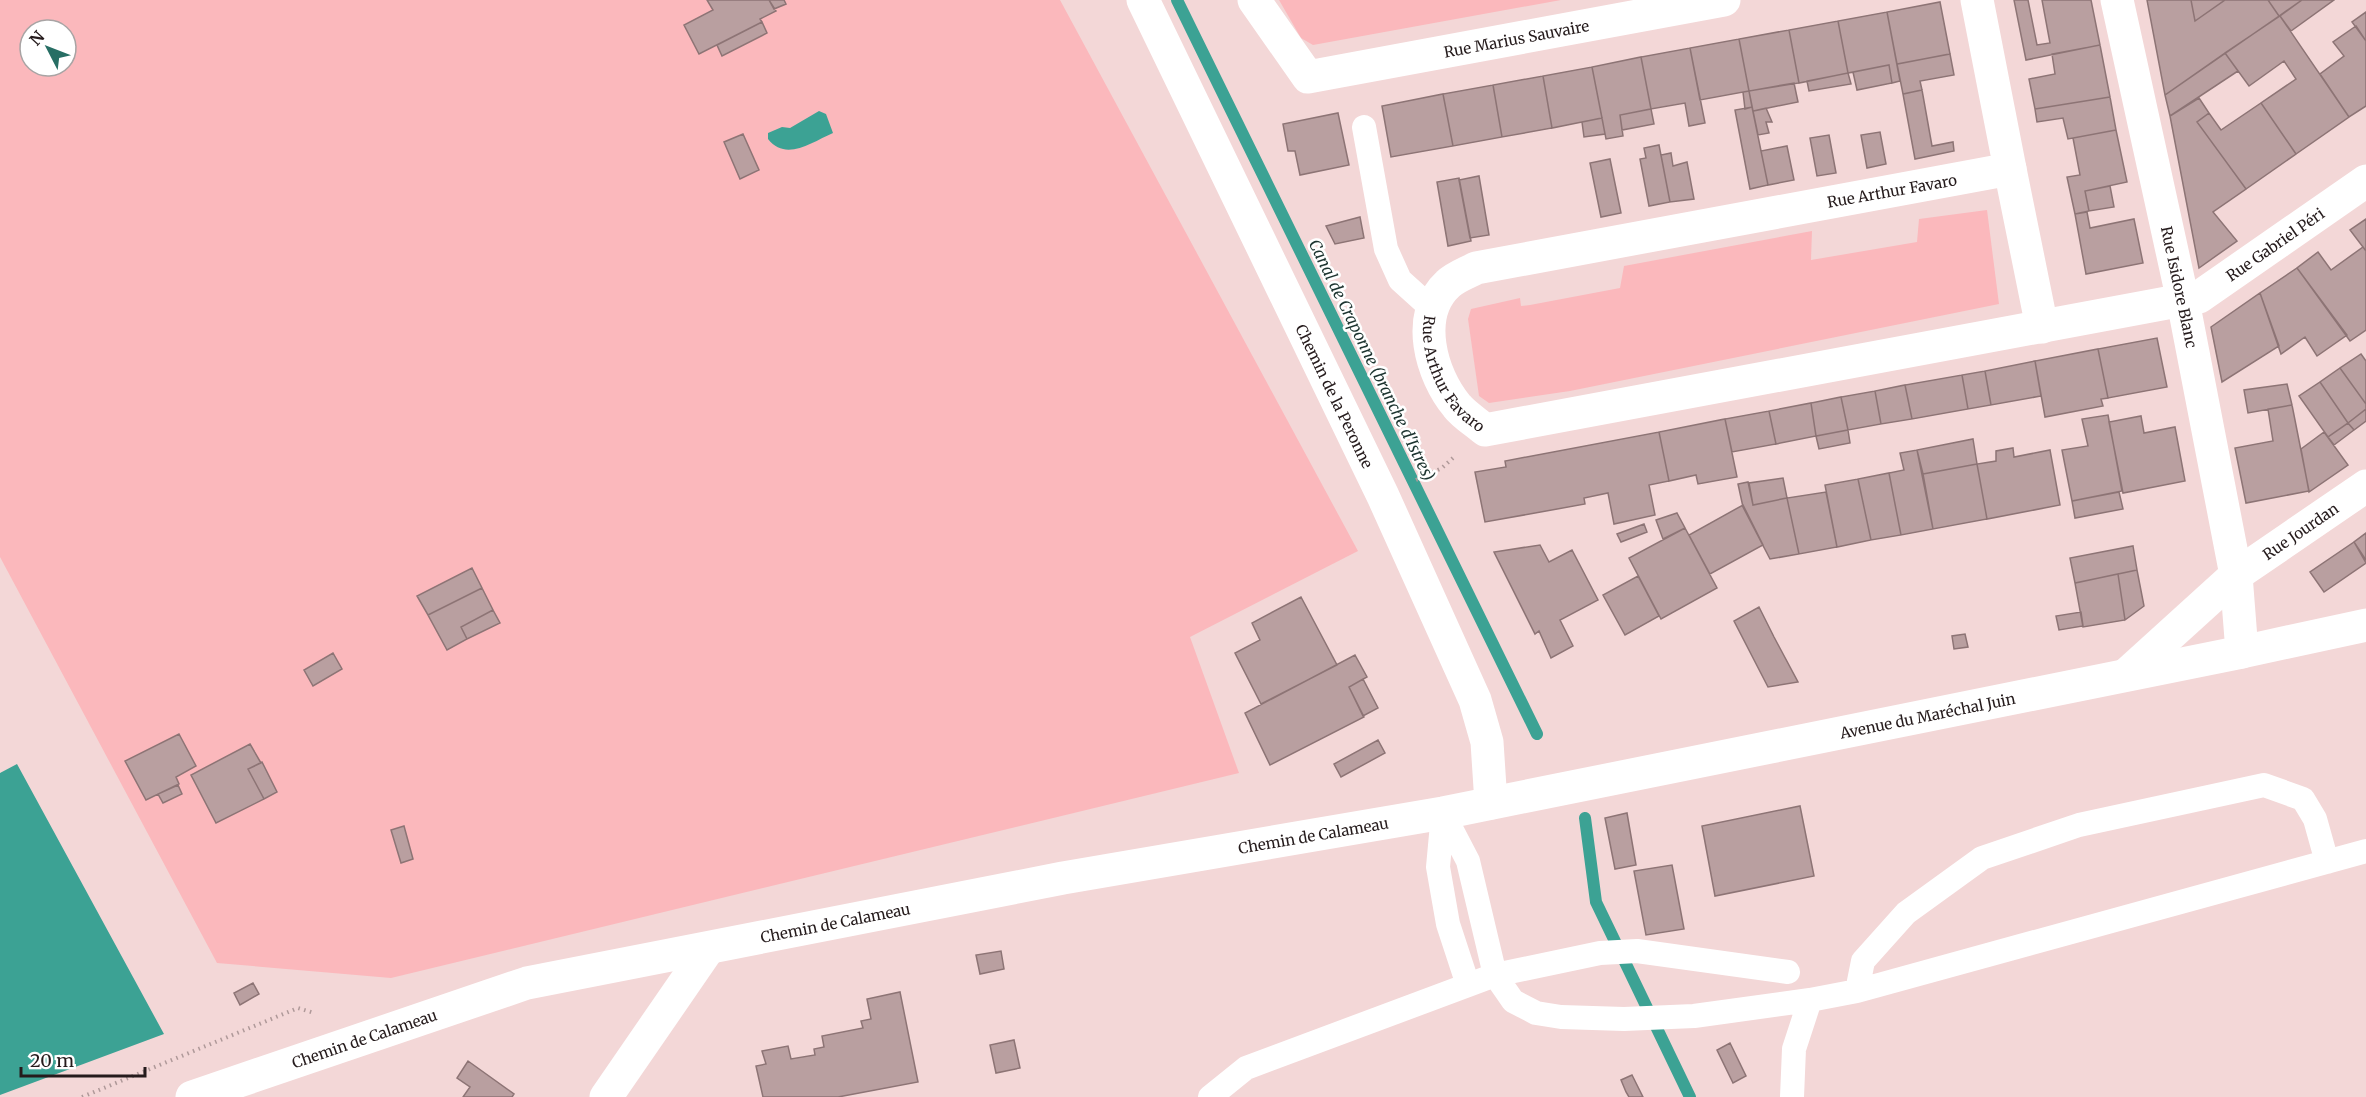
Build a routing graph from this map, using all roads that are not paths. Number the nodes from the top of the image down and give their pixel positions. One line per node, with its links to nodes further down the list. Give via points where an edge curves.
1 (1143, 0): 17 (street, Chemin de la Peronne, via 1383,496 1475,700 1487,742)
2 (1254, 0): 3 (street, Rue Marius Sauvaire, via 1308,77)
3 (1724, 0)
4 (1977, 0): 7 (street)
5 (2117, 0): 9 (street, Rue Isidore Blanc)
6 (1364, 127): 10 (lane, via 1386,249 1400,280)
7 (2010, 169): 10 (street, Rue Arthur Favaro, via 1476,268 1448,284); 11 (street)
8 (2366, 182): 9 (street, Rue Gabriel Péri, via 2199,297)
9 (2183, 301): 11 (street, Rue Arthur Favaro); 13 (street, Rue Isidore Blanc)
10 (1431, 308): 11 (street, Rue Arthur Favaro, via 1429,337 1436,371 1457,406 1485,430)
11 (2042, 327)
12 (2366, 486): 13 (street, Rue Jourdan)
13 (2236, 575): 15 (street, Rue Isidore Blanc); 16 (street)
14 (2366, 625): 15 (street, Avenue du Maréchal Juin)
15 (2242, 652): 16 (street, Avenue du Maréchal Juin)
16 (2128, 673): 17 (street, Avenue du Maréchal Juin)
17 (1491, 803): 18 (street, Chemin de Calameau)
18 (1443, 813): 21 (street, Chemin de Calameau, via 1063,878); 23 (lane, via 1468,861); 24 (lane, via 1438,867 1448,924)
19 (2366, 851): 20 (lane)
20 (2327, 862): 25 (lane); 25 (lane, via 2315,819 2303,799 2265,785 2079,825 1982,858 1906,913 1863,961)
21 (708, 950): 27 (street, Chemin de Calameau, via 527,983); 28 (street)
22 (1788, 972): 23 (lane, via 1637,951 1600,953)
23 (1495, 975): 24 (lane); 26 (lane, via 1514,1001 1536,1013 1561,1017 1669,1016)
24 (1468, 985): 29 (lane, via 1246,1068)
25 (1857, 991): 26 (lane)
26 (1810, 1000): 30 (lane, via 1794,1049)
27 (192, 1097)
28 (606, 1097)
29 (1210, 1097)
30 (1791, 1097)

